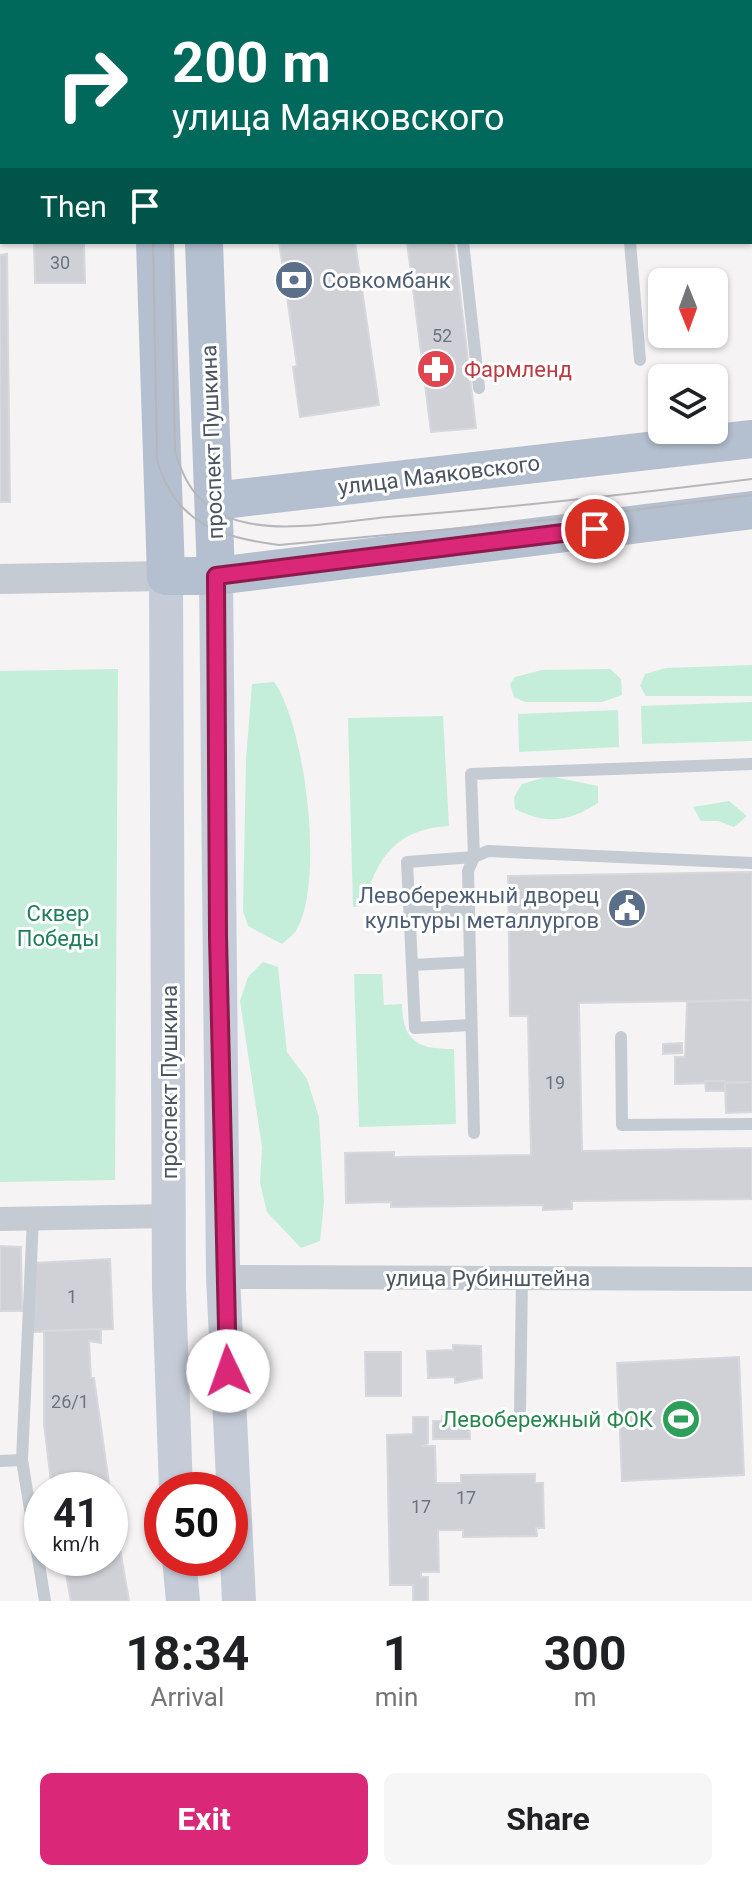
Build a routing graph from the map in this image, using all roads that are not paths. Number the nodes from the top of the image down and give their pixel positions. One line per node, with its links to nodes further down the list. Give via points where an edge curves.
1 (155, 244): 10 (main road, проспект Пушкина)
2 (204, 244): 8 (main road, проспект Пушкина)
3 (463, 244): 6 (lane)
4 (630, 244): 5 (lane)
5 (640, 360)
6 (479, 388)
7 (752, 439): 8 (main road, улица Маяковского)
8 (214, 501): 10 (main road); 11 (main road, проспект Пушкина)
9 (752, 510): 11 (main road)
10 (166, 576): 11 (main road); 12 (street); 25 (main road, проспект Пушкина)
11 (216, 576): 24 (main road, проспект Пушкина)
12 (0, 579)
13 (752, 764): 14 (lane, via 471,774)
14 (474, 857): 15 (lane, via 488,851); 16 (lane, via 468,871); 17 (lane, via 407,862)
15 (752, 863)
16 (469, 910): 17 (lane); 18 (lane)
17 (410, 912): 19 (lane)
18 (470, 962): 19 (lane); 20 (lane)
19 (412, 965): 20 (lane, via 415,1028)
20 (471, 1025): 23 (lane)
21 (621, 1037): 22 (lane, via 622,1125)
22 (752, 1124)
23 (474, 1133)
24 (224, 1215): 25 (main road); 28 (main road, проспект Пушкина)
25 (171, 1216): 26 (street); 34 (main road, проспект Пушкина)
26 (33, 1218): 27 (street); 32 (lane)
27 (0, 1219)
28 (223, 1277): 29 (street, улица Рубинштейна); 38 (main road, проспект Пушкина)
29 (522, 1279): 30 (street, улица Рубинштейна); 31 (lane)
30 (752, 1279)
31 (520, 1410)
32 (22, 1460): 33 (lane); 36 (lane)
33 (0, 1461)
34 (175, 1472)
35 (181, 1576): 37 (main road)
36 (45, 1601)
37 (183, 1601)
38 (239, 1601)

